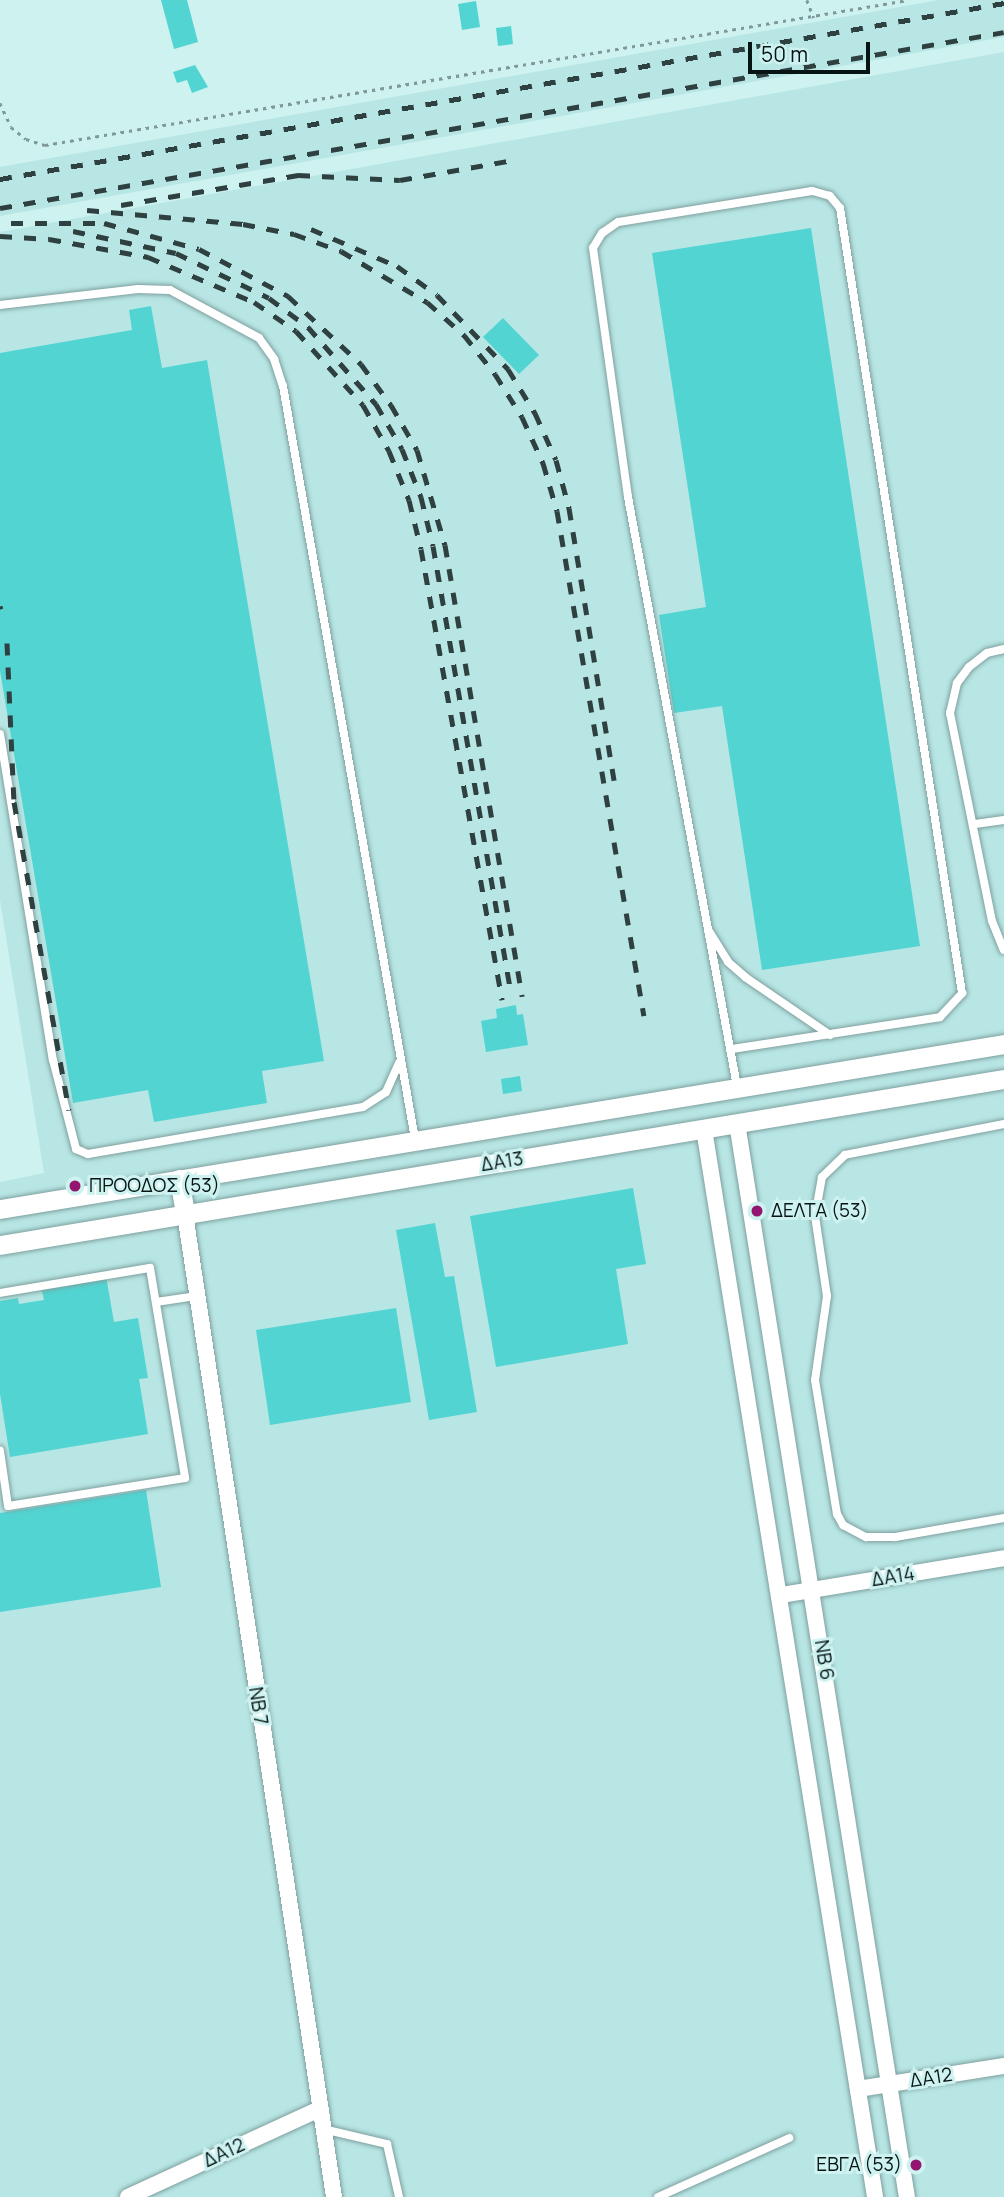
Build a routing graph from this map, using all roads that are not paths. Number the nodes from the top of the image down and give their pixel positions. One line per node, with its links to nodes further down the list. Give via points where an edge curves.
1 (0, 305): 11 (lane, via 138,289 170,290 259,338 274,359 283,386)
2 (1004, 649): 5 (lane, via 987,653 969,667 951,701)
3 (0, 734): 11 (lane, via 53,1060 76,1149 88,1154 363,1107 386,1092)
4 (1004, 820): 5 (lane)
5 (975, 824): 7 (lane, via 992,921)
6 (705, 925): 8 (lane, via 729,962 746,977); 8 (lane, via 628,497 593,248 602,233 618,222 812,191 830,196 840,208 962,993 940,1017); 10 (lane)
7 (1004, 950)
8 (830, 1035): 10 (lane)
9 (1004, 1044): 13 (street, ΔΑ13)
10 (732, 1049): 13 (lane)
11 (399, 1063): 18 (lane)
12 (1004, 1079): 15 (street, ΔΑ13)
13 (738, 1089): 14 (street, ΔΑ13)
14 (716, 1093): 15 (street); 17 (street); 18 (street, ΔΑ13)
15 (737, 1124): 17 (street, ΔΑ13); 29 (street, ΝΒ 6)
16 (1004, 1124): 27 (lane, via 845,1156 822,1177 815,1216 827,1296 816,1392 837,1514 843,1525 866,1537 895,1537)
17 (704, 1129): 21 (street, ΔΑ13); 30 (street, ΝΒ 6)
18 (415, 1142): 19 (street, ΔΑ13)
19 (179, 1179): 20 (street, ΔΑ13); 21 (street)
20 (0, 1209)
21 (185, 1214): 22 (street, ΔΑ13); 24 (street, ΝΒ 7)
22 (0, 1245)
23 (0, 1293): 25 (lane, via 150,1268)
24 (196, 1296): 25 (lane); 34 (street, ΝΒ 7)
25 (156, 1302): 26 (lane, via 185,1478 8,1506)
26 (0, 1451)
27 (1004, 1518)
28 (1004, 1558): 29 (street, ΔΑ14)
29 (813, 1590): 30 (street, ΔΑ14); 32 (street, ΝΒ 6)
30 (781, 1595): 33 (street, ΝΒ 6)
31 (1004, 2066): 32 (street, ΔΑ12)
32 (890, 2085): 33 (street, ΔΑ12); 42 (street, ΝΒ 6)
33 (858, 2090): 41 (street, ΝΒ 6)
34 (319, 2109): 35 (street, ΝΒ 7); 37 (street, ΔΑ12)
35 (323, 2129): 38 (street, ΝΒ 7); 39 (lane, via 387,2144)
36 (789, 2138): 40 (lane)
37 (128, 2197)
38 (334, 2197)
39 (399, 2197)
40 (658, 2197)
41 (875, 2197)
42 (907, 2197)

